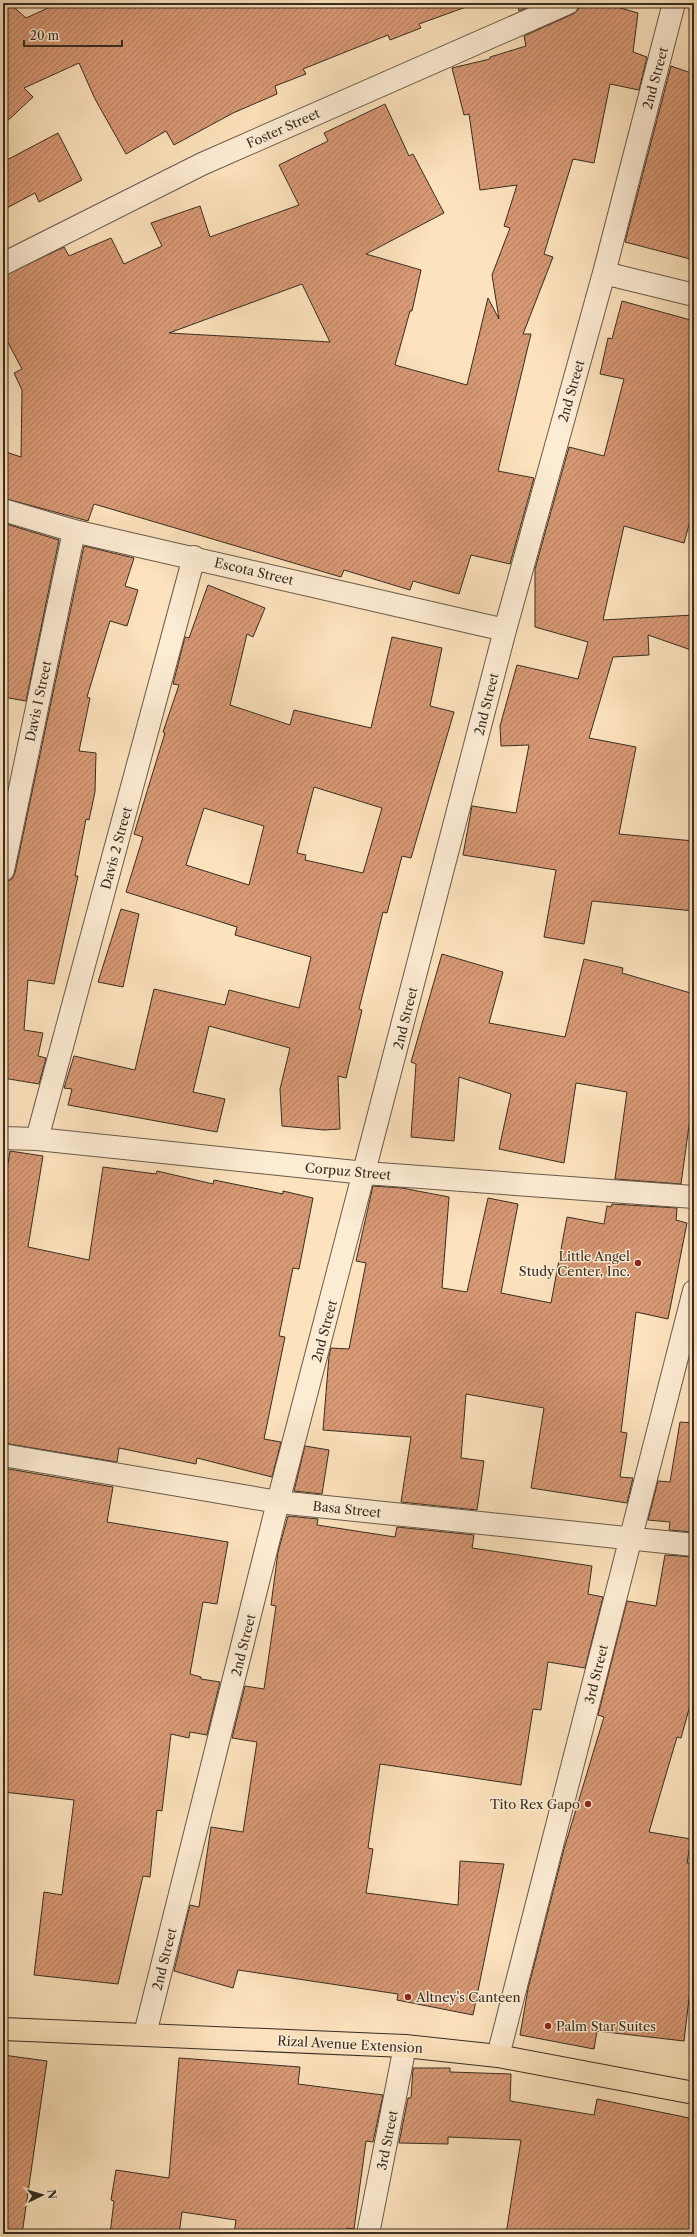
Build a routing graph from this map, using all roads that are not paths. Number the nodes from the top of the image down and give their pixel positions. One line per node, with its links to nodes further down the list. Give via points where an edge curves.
1 (568, 3): 3 (street, Foster Street, via 202,164)
2 (674, 3): 4 (street, 2nd Street)
3 (3, 264)
4 (604, 273): 5 (street); 9 (street, 2nd Street)
5 (694, 295)
6 (3, 510): 7 (street, Escota Street)
7 (74, 531): 8 (street, Escota Street); 10 (street, Davis I Street)
8 (194, 557): 9 (street, Escota Street); 12 (street, Davis 2 Street)
9 (505, 630): 13 (street, 2nd Street)
10 (3, 870)
11 (3, 1138): 12 (street, Corpuz Street)
12 (37, 1140): 13 (street, Corpuz Street)
13 (365, 1173): 14 (street, Corpuz Street); 17 (street, 2nd Street)
14 (694, 1197)
15 (694, 1291): 18 (street, 3rd Street)
16 (3, 1454): 17 (street, Basa Street)
17 (278, 1502): 18 (street, Basa Street); 21 (street, 2nd Street)
18 (631, 1539): 19 (street, Basa Street); 23 (street, 3rd Street)
19 (694, 1545)
20 (3, 2029): 21 (main road, Rizal Avenue Extension)
21 (145, 2034): 22 (main road, Rizal Avenue Extension)
22 (405, 2046): 23 (main road, Rizal Avenue Extension); 25 (street, 3rd Street)
23 (498, 2056): 24 (main road, Rizal Avenue Extension)
24 (694, 2093)
25 (368, 2234)

